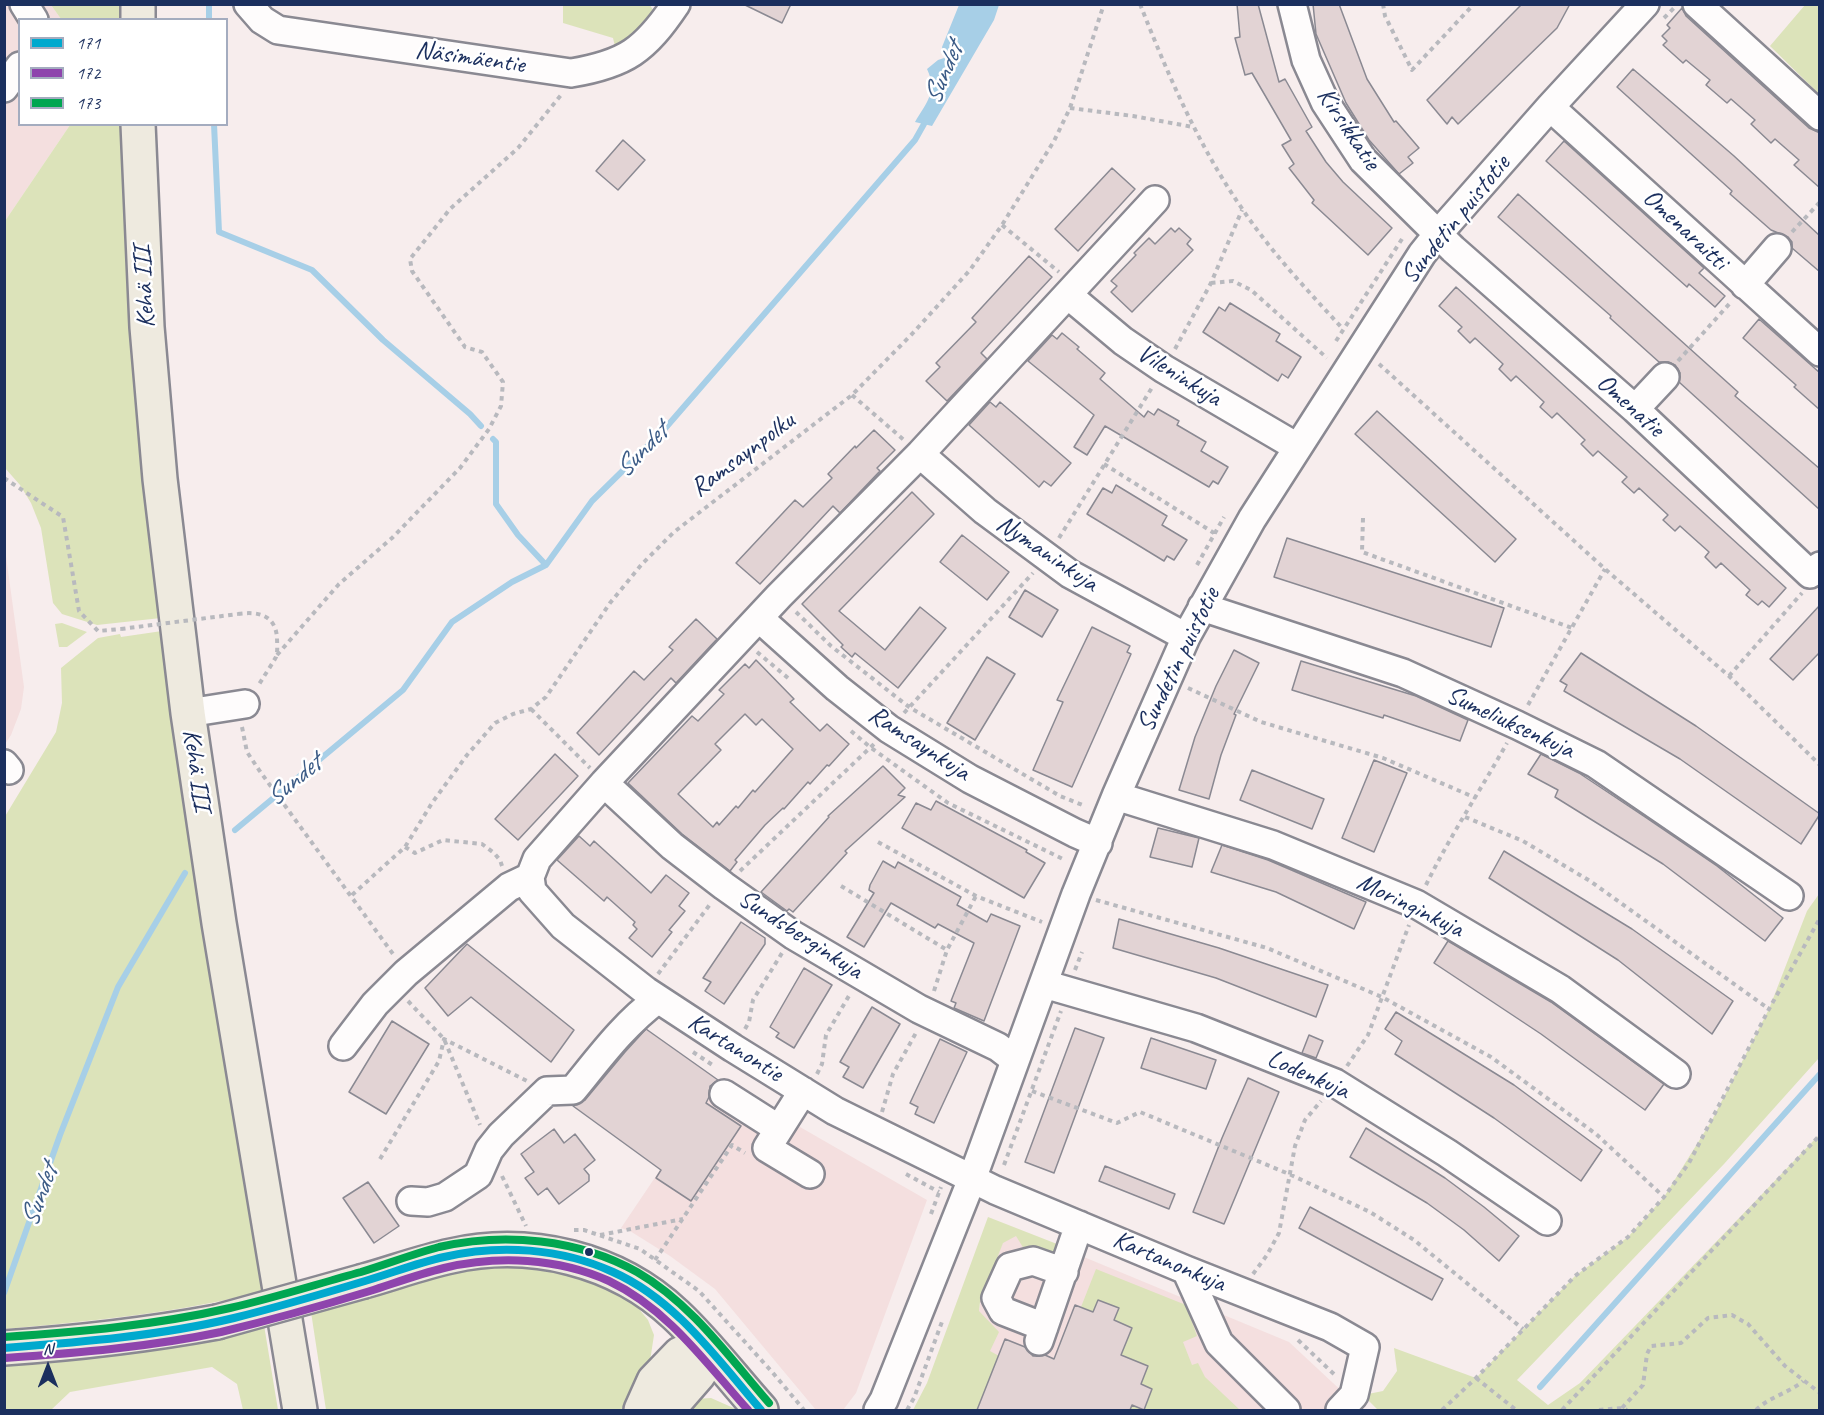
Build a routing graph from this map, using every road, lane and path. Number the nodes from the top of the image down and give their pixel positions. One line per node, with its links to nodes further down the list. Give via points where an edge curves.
1 (24, 4): 12 (street)
2 (248, 4): 14 (street, Näsimäentie, via 278,30)
3 (676, 4): 14 (street, Näsimäentie, via 644,44 619,61)
4 (1104, 4): 17 (path, Ramsaynpolku)
5 (1140, 4): 20 (path)
6 (1292, 4): 25 (street, Kirsikkatie, via 1306,60 1325,102 1363,160)
7 (1383, 4): 8 (path, via 1384,16 1412,70)
8 (1474, 4)
9 (1677, 4): 11 (path)
10 (1697, 4): 18 (street)
11 (1653, 13): 16 (street, Sundetin puistotie)
12 (33, 18)
13 (18, 69): 15 (street)
14 (572, 73): 54 (path, via 563,91 518,148 450,209 410,259 412,271 465,347 482,352 504,382 501,406 460,468 392,538 339,584)
15 (4, 88)
16 (1550, 107): 25 (street, Sundetin puistotie); 28 (street, Omenaraitti)
17 (1070, 108): 20 (path); 24 (path, Ramsaynpolku)
18 (1820, 116)
19 (138, 126): 62 (main road, Kehä III, via 147,327 160,479)
20 (1194, 127): 23 (path)
21 (1155, 200): 29 (street)
22 (1820, 202): 26 (path)
23 (1242, 209): 27 (path); 30 (path)
24 (1002, 225): 29 (path); 38 (path, Ramsaynpolku, via 970,270)
25 (1438, 234): 39 (street, Omenatie); 40 (street, Sundetin puistotie)
26 (1777, 248): 28 (street)
27 (1211, 282): 33 (path, via 1233,280 1251,290); 35 (path)
28 (1745, 285): 31 (street, Omenaraitti); 37 (path)
29 (1072, 291): 35 (street, Vileninkuja, via 1123,341); 41 (street)
30 (1343, 329)
31 (1820, 352)
32 (1386, 355): 34 (path)
33 (1327, 358)
34 (1380, 365): 36 (path); 47 (path)
35 (1164, 369): 40 (street, Vileninkuja); 42 (path)
36 (1373, 374)
37 (1665, 377): 39 (street)
38 (852, 395): 41 (path); 61 (path, Ramsaynpolku, via 674,532 610,603 546,698)
39 (1635, 409): 48 (street, Omenatie)
40 (1297, 447): 50 (street, Sundetin puistotie)
41 (920, 454): 46 (street, Nymaninkuja, via 985,511); 49 (street)
42 (1104, 464): 45 (path); 46 (path)
43 (5, 478): 54 (path, bridge, via 63,517 79,611 98,631 255,612 270,619 276,633)
44 (1363, 518): 52 (path, via 1362,552)
45 (1214, 533)
46 (1048, 557): 53 (street, Nymaninkuja, via 1070,574); 60 (path)
47 (1605, 569): 52 (path); 55 (path)
48 (1815, 570): 55 (path, via 1802,593)
49 (779, 596): 51 (street); 60 (path, via 831,646)
50 (1202, 608): 53 (street, Sundetin puistotie); 63 (street, Sumeliuksenkuja, via 1403,673)
51 (759, 618): 64 (street, Ramsaynkuja); 66 (street)
52 (1572, 628): 63 (path)
53 (1186, 637): 67 (street, Sundetin puistotie)
54 (277, 655): 59 (path)
55 (1729, 676): 65 (path)
56 (1193, 678): 57 (path)
57 (1188, 688): 58 (path); 68 (path, via 1261,722 1383,758)
58 (1183, 698)
59 (245, 704): 62 (street); 79 (path, via 241,718 247,752)
60 (909, 707): 64 (path); 69 (path, via 1060,796)
61 (531, 709): 66 (path); 73 (path, Ramsaynpolku, via 495,723 439,793)
62 (188, 713): 132 (main road, Kehä III)
63 (1517, 725): 68 (path); 80 (street, Sumeliuksenkuja, via 1596,764)
64 (890, 729): 72 (street, Ramsaynkuja, via 970,779); 76 (path)
65 (1818, 762)
66 (604, 783): 75 (street, via 537,859); 76 (street, Sundsberginkuja, via 672,846)
67 (1116, 796): 72 (street, Sundetin puistotie); 82 (street, Moringinkuja, via 1274,845)
68 (1476, 798): 70 (path)
69 (1085, 806)
70 (1465, 817): 82 (path); 93 (path, via 1523,841 1590,881)
71 (879, 842): 84 (path, via 976,896)
72 (1098, 843): 81 (street, Sundetin puistotie)
73 (405, 847): 74 (path, via 415,852 443,840 482,844 500,860); 79 (path, Ramsaynpolku)
74 (503, 868)
75 (530, 878): 88 (street, via 509,887); 91 (street, Kartanontie, via 532,891 563,926)
76 (724, 886): 85 (street, Sundsberginkuja); 91 (path)
77 (841, 886): 87 (path)
78 (1103, 891): 81 (path)
79 (352, 895): 88 (path)
80 (1789, 896)
81 (1090, 902): 90 (street, Sundetin puistotie); 92 (path, via 1267,948)
82 (1416, 904): 92 (path); 99 (street, Moringinkuja, via 1560,989)
83 (1820, 918): 93 (path)
84 (1042, 922)
85 (793, 935): 89 (street, Sundsberginkuja); 97 (path, via 753,1000 749,1022)
86 (1084, 946): 90 (path)
87 (947, 950)
88 (406, 973): 96 (street, via 375,1004)
89 (861, 975): 98 (street, Sundsberginkuja, via 919,1009 998,1047); 103 (path, via 826,1035 822,1064)
90 (1056, 987): 98 (street, Sundetin puistotie); 100 (street, Lodenkuja, via 1196,1028); 102 (path)
91 (652, 995): 97 (street, Kartanontie); 101 (street, via 573,1090)
92 (1382, 997): 100 (path, via 1368,1035); 113 (path, via 1491,1057 1596,1134)
93 (1768, 1009): 113 (path, via 1689,1163)
94 (430, 1025): 95 (path)
95 (444, 1039): 101 (path); 107 (path); 109 (path, via 439,1061)
96 (343, 1046)
97 (733, 1048): 103 (street, Kartanontie)
98 (1015, 1060): 112 (street, Sundetin puistotie)
99 (1676, 1074)
100 (1335, 1083): 111 (path, via 1305,1120); 116 (street, Lodenkuja)
101 (547, 1091): 107 (street)
102 (1032, 1091): 111 (path, via 1117,1123 1140,1112); 112 (path)
103 (805, 1092): 105 (street); 112 (street, Kartanontie)
104 (724, 1094): 105 (street)
105 (779, 1130): 110 (street, via 767,1148)
106 (1820, 1135): 142 (path)
107 (489, 1150): 114 (street, via 478,1175 462,1186 445,1197); 118 (path)
108 (750, 1156): 115 (path, via 732,1145)
109 (380, 1159)
110 (810, 1174)
111 (1289, 1174): 123 (path, via 1279,1233); 125 (path, via 1370,1212 1414,1240)
112 (983, 1185): 117 (street, Kartanonkuja); 136 (street, Sundetin puistotie)
113 (1664, 1197): 125 (path, via 1628,1237 1575,1276)
114 (411, 1201)
115 (683, 1219): 119 (path); 120 (path)
116 (1547, 1221)
117 (1079, 1225): 121 (street, Kartanonkuja); 122 (street)
118 (528, 1229)
119 (599, 1235)
120 (655, 1260)
121 (1186, 1270): 123 (street, Kartanonkuja); 138 (street, via 1219,1343)
122 (1064, 1272): 122 (street, via 1042,1334 1003,1311 996,1298 1011,1267 1033,1261)
123 (1239, 1291): 139 (street, Kartanonkuja, via 1330,1327 1365,1347 1354,1395)
124 (947, 1309): 137 (path)
125 (1523, 1329): 128 (path)
126 (704, 1346): 127 (main road, bridge, via 676,1314 634,1282 585,1260 524,1250 452,1255 217,1322 144,1335); 133 (main road, via 680,1354 654,1381); 134 (main road, via 699,1374); 135 (main road)
127 (4, 1348)
128 (1476, 1378): 140 (path); 141 (path)
129 (1803, 1380): 130 (path); 131 (path, via 1785,1366 1748,1324 1732,1315 1708,1318 1681,1343 1651,1346 1643,1385); 144 (path)
130 (1820, 1393)
131 (1624, 1409): 143 (path)
132 (300, 1410)
133 (641, 1410)
134 (664, 1410)
135 (761, 1410)
136 (878, 1410)
137 (907, 1410)
138 (1286, 1410)
139 (1340, 1410)
140 (1442, 1410)
141 (1516, 1410)
142 (1562, 1410)
143 (1599, 1410)
144 (1756, 1410)

